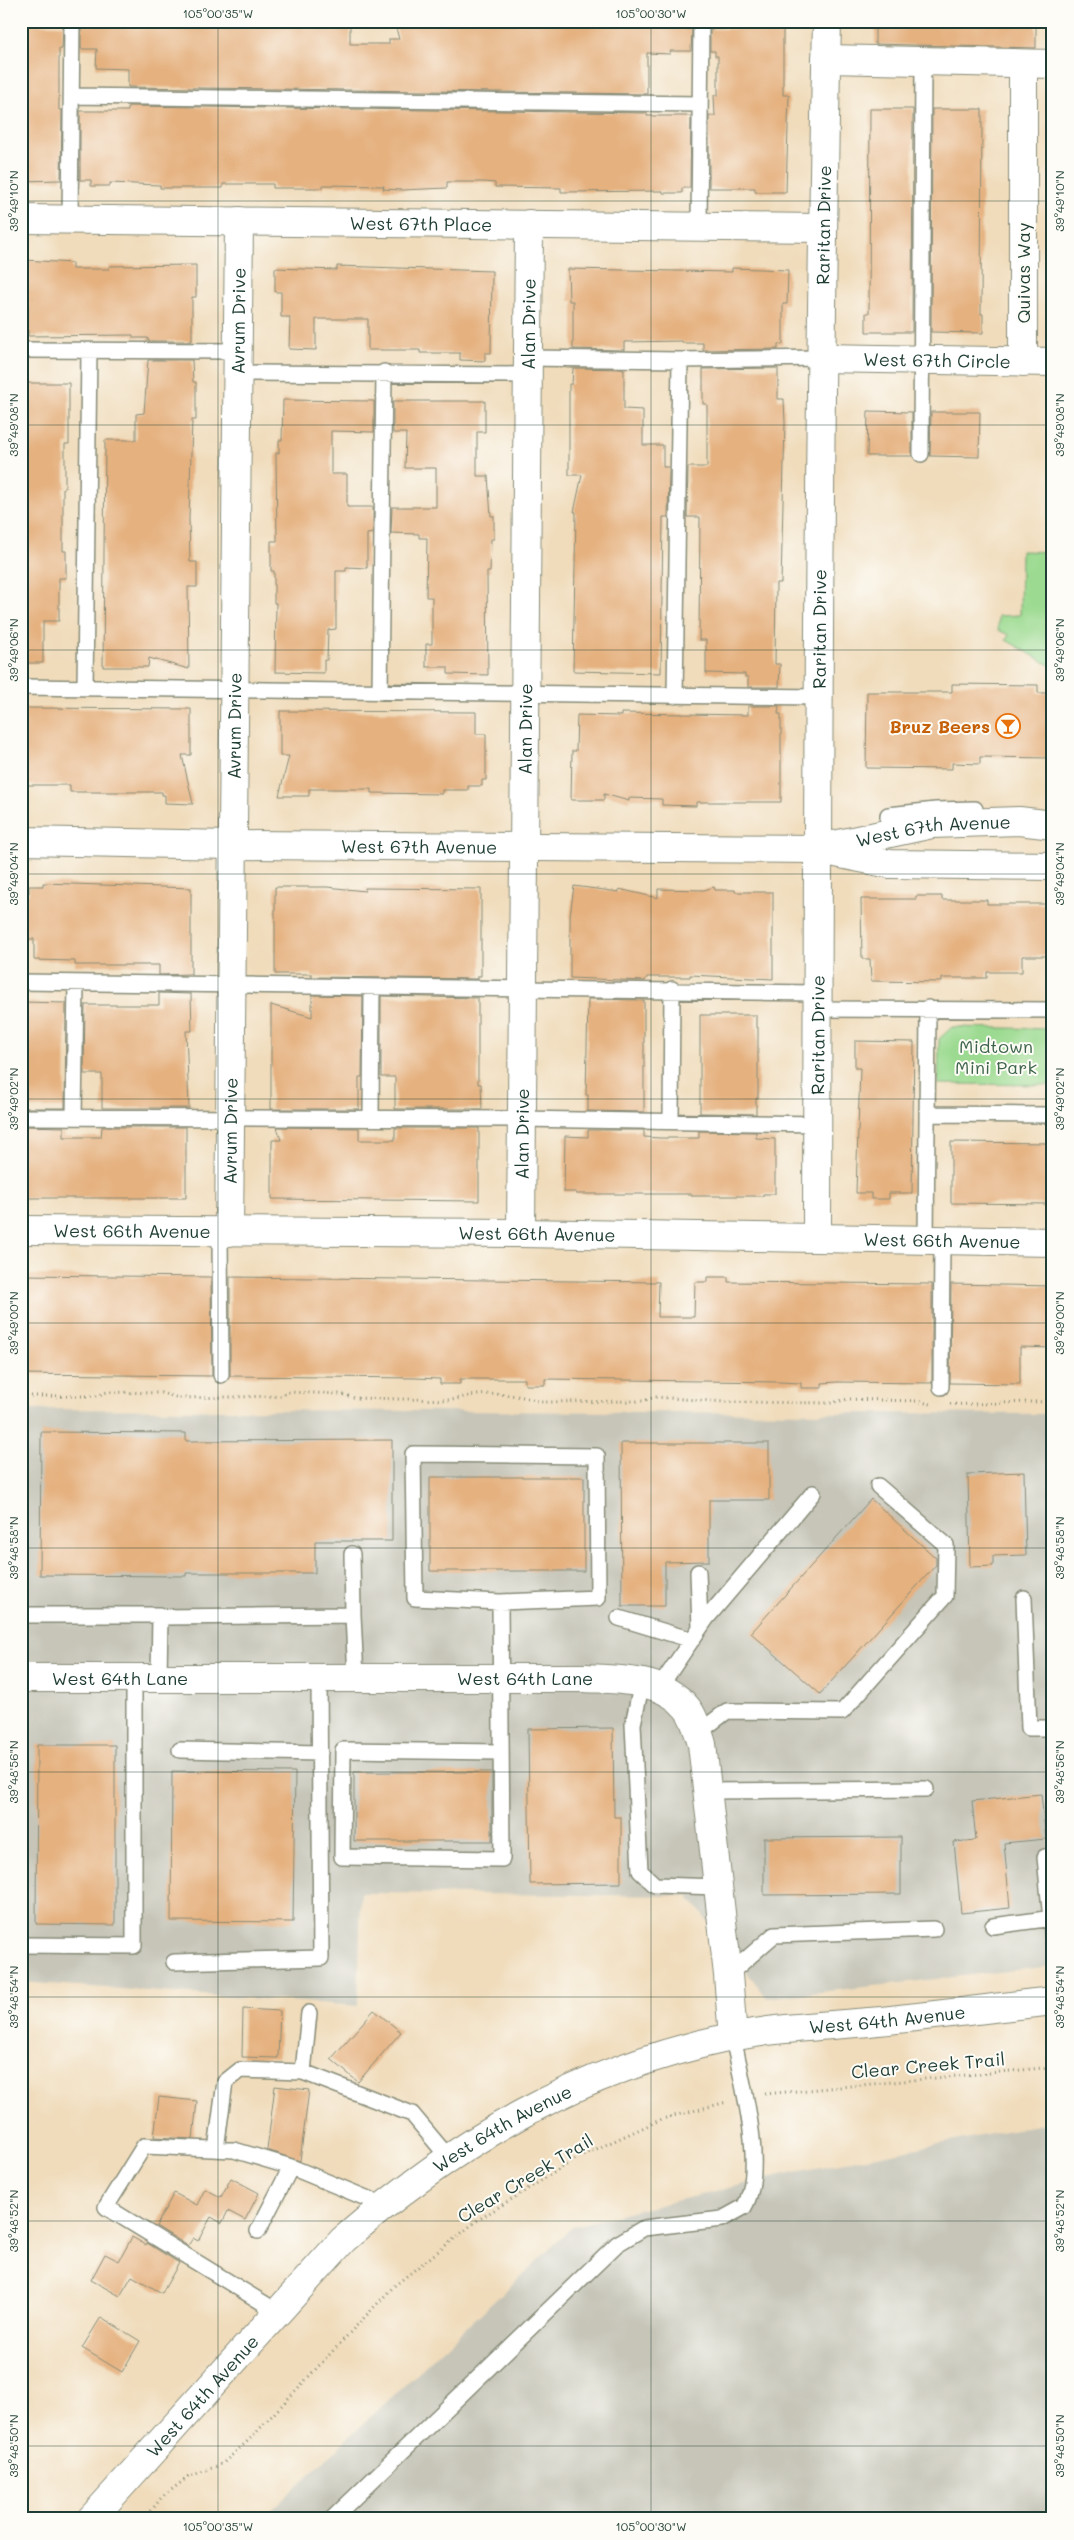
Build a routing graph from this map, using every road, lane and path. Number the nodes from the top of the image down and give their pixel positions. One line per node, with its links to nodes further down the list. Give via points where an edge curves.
1 (72, 21): 8 (lane)
2 (701, 21): 9 (lane)
3 (827, 21): 4 (street, Raritan Drive)
4 (826, 59): 5 (street); 15 (street, Raritan Drive)
5 (923, 61): 6 (street); 20 (lane)
6 (1023, 64): 7 (street); 22 (street, Quivas Way)
7 (1053, 64)
8 (72, 96): 9 (lane); 11 (lane)
9 (700, 104): 14 (lane)
10 (21, 219): 11 (street, West 67th Place)
11 (70, 219): 12 (street, West 67th Place)
12 (238, 221): 13 (street, West 67th Place); 21 (street, Avrum Drive)
13 (529, 224): 14 (street, West 67th Place); 24 (street, Alan Drive)
14 (699, 225): 15 (street, West 67th Place)
15 (822, 228): 18 (street, Raritan Drive)
16 (21, 350): 17 (lane)
17 (89, 350): 21 (lane); 28 (lane)
18 (821, 358): 19 (lane); 20 (street, West 67th Circle); 33 (street, Raritan Drive)
19 (680, 360): 24 (lane); 32 (lane)
20 (922, 360): 22 (street, West 67th Circle); 26 (lane)
21 (238, 362): 25 (lane); 29 (street, Avrum Drive)
22 (1023, 362): 23 (street, West 67th Circle)
23 (1053, 362)
24 (527, 367): 25 (lane); 31 (street, Alan Drive)
25 (384, 372): 30 (lane)
26 (921, 454)
27 (21, 687): 28 (lane)
28 (85, 688): 29 (lane)
29 (234, 690): 30 (lane); 38 (street, Avrum Drive)
30 (380, 692): 31 (lane)
31 (525, 694): 32 (lane); 39 (street, Alan Drive)
32 (674, 696): 33 (lane)
33 (818, 697): 40 (street, Raritan Drive)
34 (1053, 821): 36 (lane, via 1040,810 936,810 888,815)
35 (1053, 825): 36 (street, West 67th Avenue, via 1019,821 932,824)
36 (888, 833): 40 (street, West 67th Avenue)
37 (21, 841): 38 (street, West 67th Avenue)
38 (233, 845): 39 (street, West 67th Avenue); 44 (street, Avrum Drive)
39 (524, 846): 40 (street, West 67th Avenue); 46 (street, Alan Drive)
40 (816, 849): 41 (street, West 67th Avenue, via 890,864); 48 (street, Raritan Drive)
41 (1053, 866)
42 (21, 982): 43 (lane)
43 (76, 983): 44 (lane); 54 (lane)
44 (233, 984): 45 (lane); 56 (street, Avrum Drive)
45 (372, 987): 46 (lane); 55 (lane)
46 (523, 988): 47 (lane); 57 (street, Alan Drive)
47 (672, 990): 48 (lane); 58 (lane)
48 (816, 1001): 49 (lane); 59 (street, Raritan Drive)
49 (928, 1008): 50 (lane); 51 (lane)
50 (1053, 1010)
51 (928, 1114): 52 (lane); 64 (lane)
52 (1053, 1115)
53 (21, 1117): 54 (lane)
54 (74, 1117): 56 (lane)
55 (371, 1118): 56 (lane); 57 (lane)
56 (231, 1119): 61 (street, Avrum Drive)
57 (521, 1119): 58 (lane); 62 (street, Alan Drive)
58 (671, 1121): 59 (lane)
59 (817, 1124): 63 (street, Raritan Drive)
60 (21, 1230): 61 (street, West 66th Avenue)
61 (224, 1232): 62 (street, West 66th Avenue); 66 (lane)
62 (521, 1233): 63 (street, West 66th Avenue)
63 (817, 1237): 64 (street, West 66th Avenue)
64 (934, 1240): 65 (street, West 66th Avenue); 67 (lane)
65 (1053, 1242)
66 (221, 1375)
67 (941, 1387)
68 (21, 1396): 70 (path, via 96,1396 107,1392 161,1393 179,1398 282,1396 288,1392 341,1394 355,1398 452,1400 475,1396 527,1397 540,1402 643,1401 655,1397 725,1402 832,1403 848,1399)
69 (1053, 1402): 71 (path)
70 (936, 1404)
71 (946, 1404)
72 (878, 1486): 90 (lane, via 946,1545 945,1596 842,1712 727,1711)
73 (813, 1493): 82 (lane)
74 (352, 1554): 79 (lane)
75 (698, 1572): 82 (lane)
76 (1024, 1598): 89 (lane, via 1029,1728)
77 (500, 1602): 77 (lane, via 598,1598 597,1456 413,1454 415,1598); 83 (lane)
78 (21, 1615): 80 (lane, via 160,1615)
79 (353, 1615): 80 (lane); 87 (lane)
80 (160, 1618): 85 (lane)
81 (619, 1618): 82 (lane)
82 (696, 1633): 88 (lane)
83 (499, 1677): 87 (street, West 64th Lane); 88 (street, West 64th Lane, via 585,1678); 92 (lane)
84 (21, 1678): 85 (street, West 64th Lane)
85 (146, 1678): 86 (street, West 64th Lane); 102 (lane, via 134,1946)
86 (319, 1678): 87 (street, West 64th Lane); 93 (lane)
87 (356, 1678)
88 (651, 1685): 90 (street, via 687,1708); 97 (lane, via 633,1724 640,1871 655,1885)
89 (1053, 1728)
90 (698, 1733): 95 (street)
91 (180, 1750): 93 (lane)
92 (500, 1752): 92 (lane, via 343,1750 342,1857 502,1859)
93 (320, 1753): 103 (lane, via 321,1958)
94 (926, 1789): 95 (lane)
95 (707, 1791): 97 (street)
96 (1053, 1856): 98 (lane, via 1045,1857)
97 (718, 1887): 104 (street)
98 (1052, 1918): 99 (lane); 101 (lane)
99 (993, 1926)
100 (934, 1929): 104 (lane, via 774,1936)
101 (1053, 1941)
102 (21, 1945)
103 (174, 1962)
104 (728, 1975): 107 (street)
105 (1053, 2001): 107 (street, West 64th Avenue)
106 (309, 2013): 109 (lane)
107 (733, 2036): 110 (lane); 112 (street, West 64th Avenue, via 642,2061 552,2097)
108 (1053, 2067): 110 (path, Clear Creek Trail)
109 (303, 2072): 111 (lane, via 240,2070 225,2082); 112 (lane, via 412,2114)
110 (744, 2098): 118 (path, Clear Creek Trail, via 662,2118 579,2157 478,2220 394,2286 222,2464 188,2477 161,2498); 119 (lane, via 753,2156 752,2186 744,2207 722,2219 644,2228 617,2244)
111 (216, 2149): 113 (lane, via 234,2150); 116 (lane, via 144,2146 106,2208)
112 (448, 2157): 114 (street, West 64th Avenue)
113 (291, 2167): 114 (lane); 115 (lane)
114 (383, 2206): 116 (street, West 64th Avenue, via 343,2240)
115 (258, 2230)
116 (278, 2312): 117 (street, West 64th Avenue)
117 (90, 2519)
118 (145, 2519)
119 (332, 2519)

